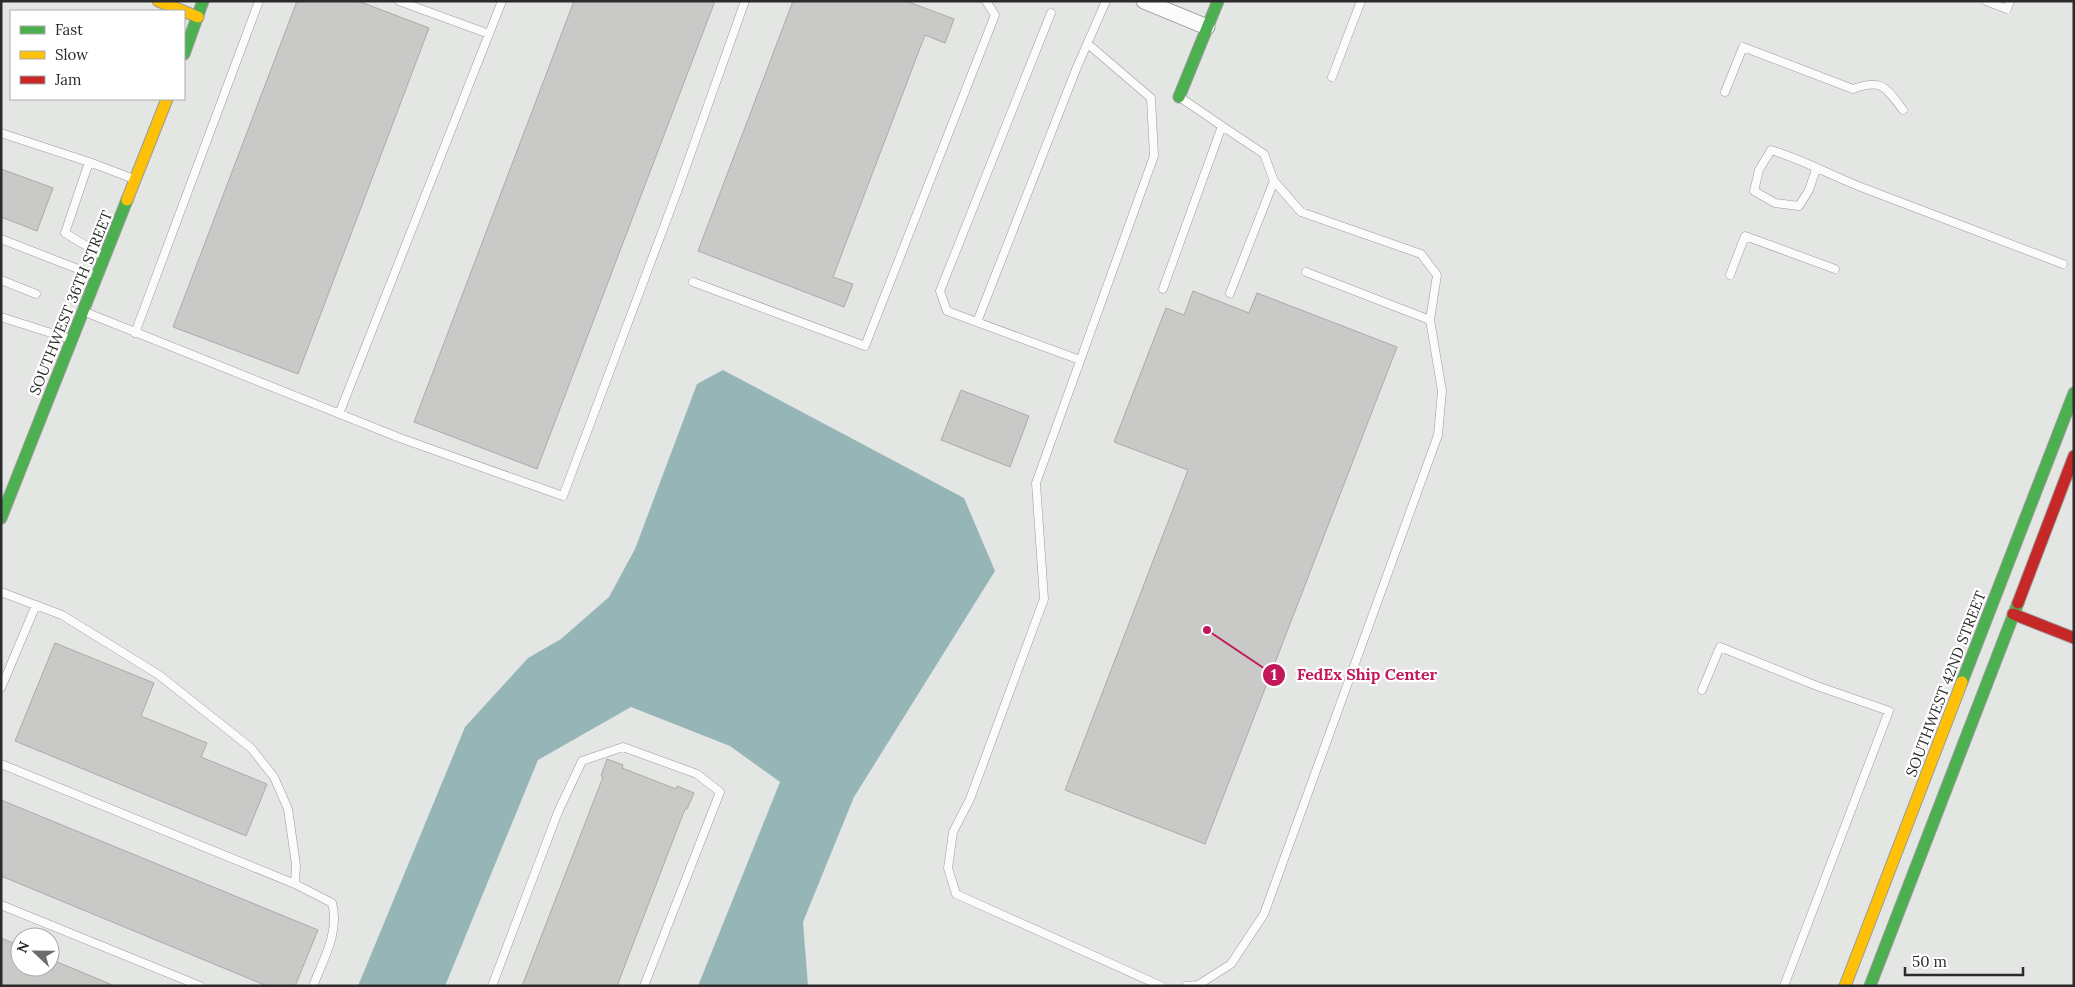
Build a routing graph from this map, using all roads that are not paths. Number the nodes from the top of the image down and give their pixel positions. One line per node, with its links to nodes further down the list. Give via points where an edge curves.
1 (158, 1): 14 (street)
2 (203, 1): 17 (street)
3 (260, 1): 49 (lane)
4 (399, 1): 19 (lane)
5 (502, 1): 19 (lane)
6 (745, 1): 53 (lane, via 563,496)
7 (986, 1): 41 (lane, via 995,15 865,346)
8 (1106, 1): 20 (lane)
9 (1144, 1): 18 (street)
10 (1218, 1): 18 (street)
11 (1362, 1): 22 (lane)
12 (1986, 1): 13 (lane, via 2007,8)
13 (2010, 1)
14 (180, 10)
15 (185, 12): 17 (street)
16 (1051, 13): 48 (lane, via 940,291 947,311)
17 (198, 17): 21 (street)
18 (1207, 27): 24 (street)
19 (489, 34): 53 (lane)
20 (1088, 44): 48 (lane); 51 (lane, via 1151,98 1154,156)
21 (185, 51)
22 (1332, 76)
23 (1724, 92): 26 (lane, via 1743,47 1853,90 1870,83 1886,88)
24 (1179, 97): 27 (lane)
25 (167, 100): 31 (street, SOUTHWEST 36TH STREET)
26 (1903, 110)
27 (1222, 126): 32 (lane, via 1264,154); 42 (lane)
28 (1, 133): 29 (lane)
29 (89, 162): 31 (lane); 34 (lane, via 65,233)
30 (1816, 169): 30 (lane, via 1796,157 1771,150 1759,170 1754,191 1775,204 1799,206); 35 (lane)
31 (136, 180): 34 (street, SOUTHWEST 36TH STREET)
32 (1274, 181): 43 (lane); 47 (lane, via 1301,212 1421,254 1437,275)
33 (1, 239): 39 (lane)
34 (105, 257): 39 (street, SOUTHWEST 36TH STREET)
35 (2062, 264)
36 (1836, 268): 38 (lane, via 1745,236)
37 (1306, 272): 47 (lane)
38 (1730, 275)
39 (97, 277): 45 (street, SOUTHWEST 36TH STREET)
40 (1, 280): 44 (lane)
41 (693, 282)
42 (1162, 289)
43 (1230, 293)
44 (36, 294)
45 (84, 311): 49 (lane); 50 (street, SOUTHWEST 36TH STREET)
46 (1, 317): 50 (lane)
47 (1430, 320): 73 (lane, via 1442,391 1438,435 1271,895 1264,914 1231,964 1198,985)
48 (977, 322): 51 (lane)
49 (135, 332): 53 (lane)
50 (72, 340): 55 (street, SOUTHWEST 36TH STREET)
51 (1080, 360): 72 (lane, via 1036,483 1044,599 970,798 953,832 948,868 956,894)
52 (2074, 393): 63 (street, SOUTHWEST 42ND STREET)
53 (339, 414)
54 (2074, 456): 59 (street)
55 (5, 497): 56 (street, SOUTHWEST 36TH STREET)
56 (1, 518)
57 (1, 592): 58 (lane)
58 (36, 605): 61 (lane); 66 (lane, via 62,615 159,675 251,748 274,776 288,809 296,865)
59 (2013, 614): 60 (street); 65 (street)
60 (2074, 638)
61 (1, 688)
62 (1702, 690): 74 (lane, via 1720,647 1817,686 1889,710)
63 (1945, 727): 65 (street, via 1950,736); 75 (street, SOUTHWEST 42ND STREET)
64 (1, 764): 66 (lane)
65 (1948, 782): 76 (street)
66 (294, 884): 69 (lane, via 332,903 334,912 335,924 330,942)
67 (1, 905): 68 (lane)
68 (200, 986)
69 (313, 986)
70 (492, 986): 71 (lane, via 558,812 582,761 622,746 697,774 720,792)
71 (644, 986)
72 (1161, 986)
73 (1186, 986)
74 (1784, 986)
75 (1845, 986)
76 (1870, 986)

